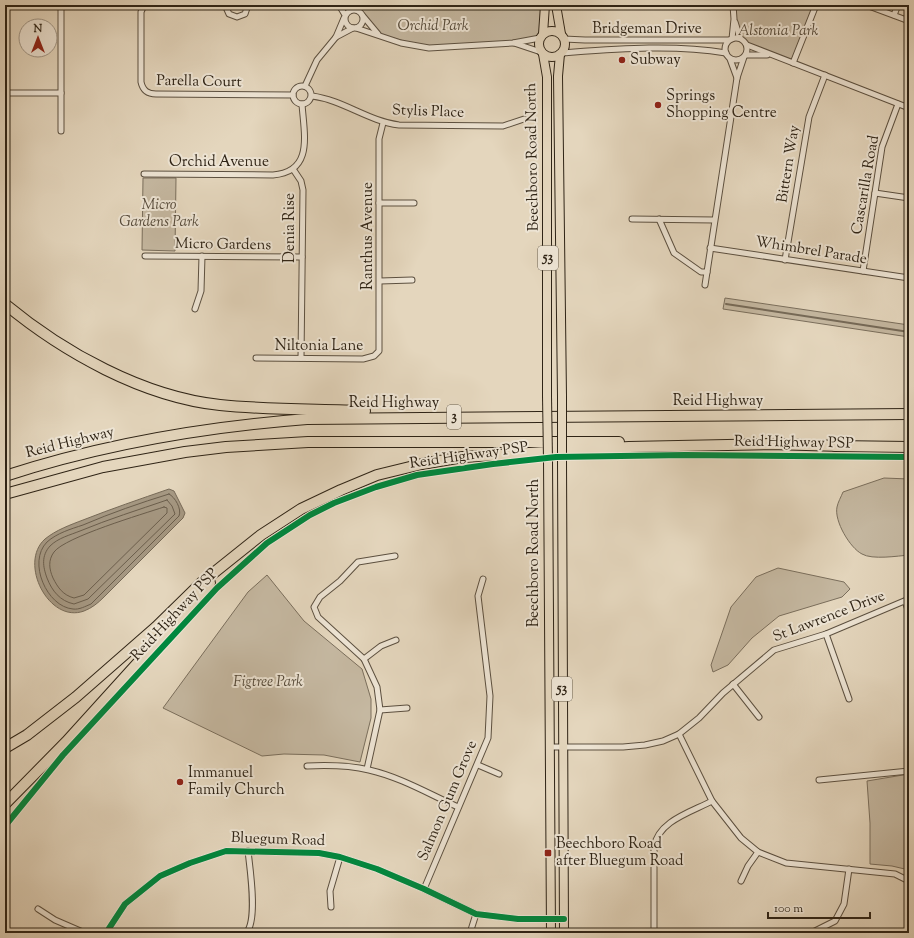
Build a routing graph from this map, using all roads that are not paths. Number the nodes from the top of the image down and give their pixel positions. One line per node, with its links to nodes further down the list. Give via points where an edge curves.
1 (62, 5): 41 (street)
2 (144, 5): 42 (street, Parella Court, via 141,12 141,82 148,93)
3 (225, 5): 4 (street, via 229,14 237,17 245,14)
4 (248, 5)
5 (339, 5): 16 (street)
6 (346, 5): 13 (street)
7 (545, 5): 21 (main road, 53)
8 (556, 5): 22 (main road, 53)
9 (733, 5): 17 (street)
10 (816, 5): 36 (street)
11 (866, 5): 14 (street)
12 (898, 5): 14 (street)
13 (354, 9): 15 (street); 16 (street, via 348,11)
14 (894, 15): 18 (street)
15 (363, 16): 19 (street, via 361,24); 20 (street)
16 (345, 17): 19 (street, via 347,25); 23 (street)
17 (734, 19): 24 (street); 25 (street)
18 (909, 21)
19 (354, 28): 20 (street); 23 (street)
20 (379, 34): 27 (street, via 401,43 428,48)
21 (541, 36): 22 (main road, via 554,31); 27 (street); 30 (main road, 53, via 538,45)
22 (562, 36): 26 (street, Bridgeman Drive); 31 (main road, 53, via 565,46)
23 (336, 37): 39 (street, via 317,60)
24 (740, 38): 25 (street); 28 (street)
25 (730, 39): 26 (street, Bridgeman Drive); 32 (street, via 725,46)
26 (589, 40): 29 (street)
27 (513, 43): 30 (street)
28 (747, 45): 33 (street); 34 (street)
29 (604, 49): 31 (street, Bridgeman Drive); 32 (street, Bridgeman Drive, via 703,49)
30 (542, 53): 31 (main road, via 553,57); 95 (main road, Beechboro Road North / 53, bridge, via 547,77)
31 (561, 53): 96 (main road, Beechboro Road North / 53, bridge, via 558,76)
32 (726, 53): 35 (street)
33 (770, 55): 34 (street); 36 (street)
34 (745, 56): 35 (street, via 738,60); 38 (street)
35 (730, 59): 38 (street)
36 (793, 63): 37 (street)
37 (825, 75): 45 (street); 63 (street, Bittern Way, via 809,117)
38 (737, 78): 58 (street)
39 (305, 86): 42 (street, via 297,87); 43 (street)
40 (5, 93): 41 (street)
41 (61, 93): 49 (street)
42 (293, 95): 44 (street, via 296,101)
43 (312, 96): 44 (street, via 309,101); 48 (street, Stylis Place, via 330,100)
44 (302, 104): 50 (street, via 303,153 301,161)
45 (898, 104): 46 (street); 52 (street, Cascarilla Road, via 882,147)
46 (909, 108)
47 (524, 119): 48 (street, Stylis Place, via 503,126 417,126)
48 (383, 123): 54 (street, Ranthus Avenue, via 379,139)
49 (61, 132)
50 (293, 169): 51 (street, Orchid Avenue, via 273,175); 62 (street, Denia Rise, via 303,190)
51 (144, 174)
52 (875, 193): 53 (street); 65 (street, Cascarilla Road)
53 (909, 198)
54 (379, 203): 55 (street); 68 (street, Ranthus Avenue)
55 (414, 203)
56 (632, 219): 57 (street)
57 (659, 219): 58 (street); 64 (street, via 674,253 701,272)
58 (714, 220): 59 (street)
59 (710, 248): 63 (street, Whimbrel Parade); 64 (street)
60 (145, 256): 61 (street, Micro Gardens)
61 (202, 256): 62 (street, Micro Gardens); 71 (street, via 201,292)
62 (302, 257): 74 (street, Denia Rise)
63 (785, 260): 65 (street, Whimbrel Parade)
64 (707, 272): 69 (street)
65 (864, 272): 66 (street, Whimbrel Parade)
66 (909, 278)
67 (412, 280): 68 (street)
68 (380, 281): 72 (street, Ranthus Avenue)
69 (705, 285)
70 (5, 304): 76 (highway, via 45,335 91,362 140,384 192,400 218,405)
71 (195, 309)
72 (379, 350): 74 (street, Niltonia Lane, via 374,356 363,359)
73 (256, 358): 74 (street, Niltonia Lane)
74 (301, 358)
75 (909, 414): 76 (highway, Reid Highway / 3)
76 (489, 417): 79 (highway, Reid Highway / 3, via 307,419 223,427 147,439)
77 (842, 446): 78 (highway, Reid Highway / 3); 80 (highway, Reid Highway / 3, via 563,441 267,444 184,452 144,459 63,477); 82 (highway, via 770,444 629,447 462,457 422,464 377,475 301,509 261,535)
78 (909, 448)
79 (5, 476)
80 (5, 494)
81 (395, 556): 88 (street, via 358,562 320,597 314,607 318,617)
82 (232, 559): 97 (highway, via 201,583 156,627 76,697 27,735); 105 (highway, via 66,742)
83 (483, 578): 98 (street, Salmon Gum Grove, via 478,596 490,696 490,719 488,738)
84 (907, 600): 85 (street); 86 (street, St Lawrence Drive)
85 (909, 613)
86 (826, 634): 89 (street, St Lawrence Drive, via 774,650); 90 (street)
87 (396, 640): 88 (street, via 381,646)
88 (364, 659): 92 (street, via 377,687)
89 (733, 684): 93 (street); 94 (street, St Lawrence Drive)
90 (849, 699)
91 (407, 708): 92 (street)
92 (380, 710): 100 (street)
93 (759, 717)
94 (679, 734): 96 (street, St Lawrence Drive, via 645,745); 104 (street)
95 (550, 747): 96 (street, St Lawrence Drive); 117 (main road, Beechboro Road North / 53)
96 (563, 747): 118 (main road, Beechboro Road North / 53)
97 (5, 748)
98 (478, 765): 102 (street); 106 (street, Salmon Gum Grove)
99 (307, 766): 100 (street, via 336,765)
100 (367, 769): 106 (street, via 382,773)
101 (909, 771): 103 (street)
102 (499, 774)
103 (819, 780)
104 (712, 801): 108 (street, via 741,838); 125 (street, via 667,825 656,837)
105 (5, 804)
106 (458, 807): 113 (street, Salmon Gum Grove)
107 (248, 851): 109 (street, Bluegum Road, via 319,853); 120 (street, Bluegum Road, via 226,851 160,876 125,904); 121 (street, via 253,915 251,928)
108 (758, 852): 110 (street, via 786,863); 111 (street)
109 (340, 857): 113 (street, Bluegum Road); 114 (street, via 330,891)
110 (849, 869): 112 (street, via 895,874); 126 (street, via 844,904 835,921)
111 (741, 881)
112 (909, 881)
113 (424, 889): 116 (street, Bluegum Road)
114 (331, 907)
115 (38, 909): 119 (street, via 55,920)
116 (476, 914): 117 (street, Bluegum Road, via 518,919); 122 (street)
117 (551, 918): 118 (street, Bluegum Road); 123 (main road, Beechboro Road North / 53)
118 (564, 918): 124 (main road, Beechboro Road North / 53)
119 (85, 933)
120 (106, 933)
121 (246, 933)
122 (470, 933)
123 (551, 933)
124 (564, 933)
125 (654, 933)
126 (811, 933)

